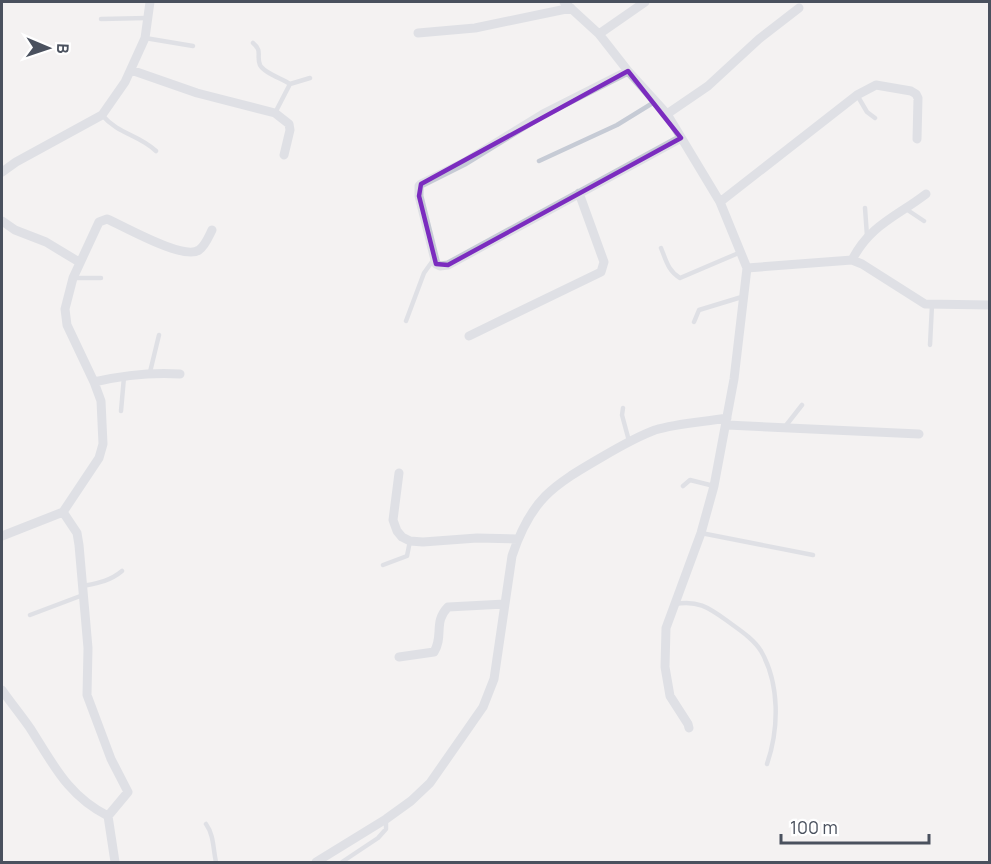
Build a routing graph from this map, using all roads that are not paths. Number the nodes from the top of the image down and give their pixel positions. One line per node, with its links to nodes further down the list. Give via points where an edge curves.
1 (150, 2): 5 (street)
2 (645, 2): 8 (street)
3 (568, 5): 7 (street, via 475,28); 8 (street)
4 (799, 8): 19 (street, via 708,86)
5 (147, 18): 6 (lane); 9 (street)
6 (101, 19)
7 (418, 33)
8 (599, 34): 13 (street)
9 (146, 38): 11 (lane); 12 (street)
10 (252, 42): 15 (lane, via 260,52 262,68)
11 (193, 46)
12 (131, 70): 18 (street, via 197,93); 20 (street)
13 (628, 70): 17 (street); 39 (street, via 421,184 419,196)
14 (310, 78): 15 (lane)
15 (291, 84): 18 (lane)
16 (856, 95): 21 (lane); 23 (street, via 876,85 916,94); 30 (street)
17 (656, 101): 19 (street); 26 (lane, via 617,125)
18 (275, 113): 25 (street, via 289,124)
19 (668, 114): 22 (street)
20 (102, 115): 24 (lane, via 111,126); 27 (street)
21 (876, 118)
22 (681, 138): 28 (street); 30 (street)
23 (917, 139)
24 (156, 151)
25 (284, 155)
26 (539, 161)
27 (2, 172)
28 (579, 193): 39 (street, via 448,265 440,266); 51 (street, via 604,262 601,272)
29 (926, 194): 32 (street)
30 (720, 202): 38 (street)
31 (865, 208): 36 (lane)
32 (906, 209): 34 (lane); 36 (street)
33 (2, 221): 41 (street)
34 (924, 221)
35 (212, 230): 41 (street, via 199,250 191,253 102,220)
36 (867, 236): 40 (street)
37 (661, 248): 38 (lane, via 671,271 680,278)
38 (741, 252): 42 (street)
39 (434, 259): 48 (lane, via 424,273)
40 (852, 260): 42 (street); 46 (street)
41 (79, 262): 43 (street)
42 (747, 268): 45 (street)
43 (73, 278): 44 (lane); 56 (street, via 65,318)
44 (101, 278)
45 (745, 296): 49 (lane, via 699,310); 60 (street)
46 (932, 305): 47 (street); 52 (lane)
47 (990, 305)
48 (406, 321)
49 (694, 322)
50 (159, 335): 53 (lane)
51 (470, 336)
52 (930, 345)
53 (150, 372): 54 (street); 55 (street)
54 (180, 374)
55 (124, 375): 56 (street); 59 (lane)
56 (94, 382): 67 (street, via 101,401 103,444 99,458)
57 (802, 405): 61 (lane)
58 (623, 408): 63 (lane)
59 (121, 411)
60 (727, 422): 61 (street); 63 (street, via 656,430); 66 (street)
61 (784, 428): 62 (street)
62 (919, 434)
63 (629, 441): 70 (street, via 561,480 546,493)
64 (399, 473): 71 (street, via 393,520 397,531)
65 (683, 486): 66 (lane, via 690,480)
66 (714, 486): 68 (street)
67 (63, 512): 69 (street); 75 (street, via 77,533)
68 (701, 533): 72 (lane); 77 (street)
69 (2, 536)
70 (518, 539): 71 (street); 76 (street)
71 (410, 541): 73 (lane, via 407,556)
72 (813, 555)
73 (384, 565)
74 (122, 571): 75 (lane)
75 (83, 590): 78 (lane); 83 (street, via 87,695 128,792)
76 (505, 604): 79 (street, via 448,607 438,622 439,639 434,652); 84 (street, via 494,679 483,707 430,783)
77 (675, 604): 81 (street, via 666,628 665,667 670,696); 82 (lane, via 705,606 760,649 774,688 776,707)
78 (30, 615)
79 (399, 657)
80 (2, 690): 83 (street, via 66,784)
81 (688, 728)
82 (767, 764)
83 (108, 816): 86 (street)
84 (386, 819): 88 (street); 89 (lane, via 386,829 378,838)
85 (206, 824): 87 (lane)
86 (115, 862)
87 (216, 862)
88 (316, 862)
89 (342, 862)

